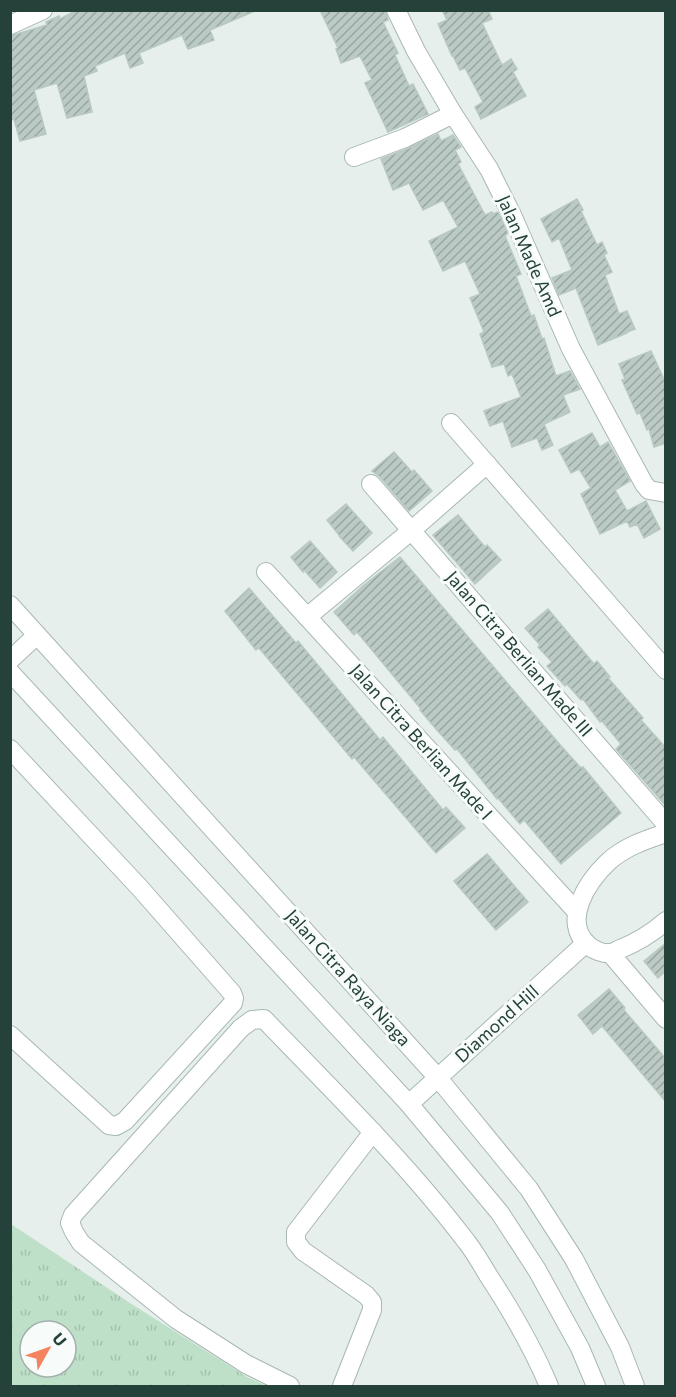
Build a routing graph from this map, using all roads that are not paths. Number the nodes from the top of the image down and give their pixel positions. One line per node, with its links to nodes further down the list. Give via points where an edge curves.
1 (396, 10): 4 (street, Jalan Made Amd)
2 (35, 12): 3 (street)
3 (10, 25)
4 (453, 114): 5 (street); 9 (street, Jalan Made Amd, via 489,169 571,349 644,484 649,490)
5 (354, 157)
6 (452, 423): 7 (street)
7 (487, 464): 10 (street); 16 (street)
8 (371, 484): 10 (street, Jalan Citra Berlian Made III)
9 (666, 493)
10 (412, 530): 13 (street); 19 (street, Jalan Citra Berlian Made III)
11 (266, 572): 13 (street, Jalan Citra Berlian Made I)
12 (10, 605): 14 (street, Jalan Citra Raya Niaga)
13 (307, 617): 21 (street, Jalan Citra Berlian Made I)
14 (37, 635): 15 (street); 27 (street, Jalan Citra Raya Niaga)
15 (10, 660)
16 (666, 670)
17 (10, 672): 28 (street)
18 (10, 749): 26 (street, via 139,887 234,998 125,1121 116,1126 109,1125)
19 (666, 824)
20 (666, 833): 21 (street, via 626,849 609,861 584,893)
21 (577, 912): 23 (street, via 579,934)
22 (666, 921): 24 (street, via 632,945)
23 (586, 943): 24 (street, via 592,949); 27 (street, Diamond Hill)
24 (610, 953): 25 (street)
25 (666, 1019)
26 (10, 1035)
27 (438, 1078): 28 (street, Diamond Hill); 34 (street, Jalan Citra Raya Niaga, via 529,1189 574,1259 620,1347)
28 (409, 1104): 33 (street, via 506,1222 543,1280)
29 (373, 1132): 30 (street, via 264,1019 252,1020 70,1222 81,1244 176,1319 246,1364); 31 (street, via 296,1232 296,1242 303,1251 372,1302); 32 (street, via 467,1242 519,1325)
30 (290, 1386)
31 (342, 1386)
32 (549, 1386)
33 (596, 1386)
34 (635, 1386)

